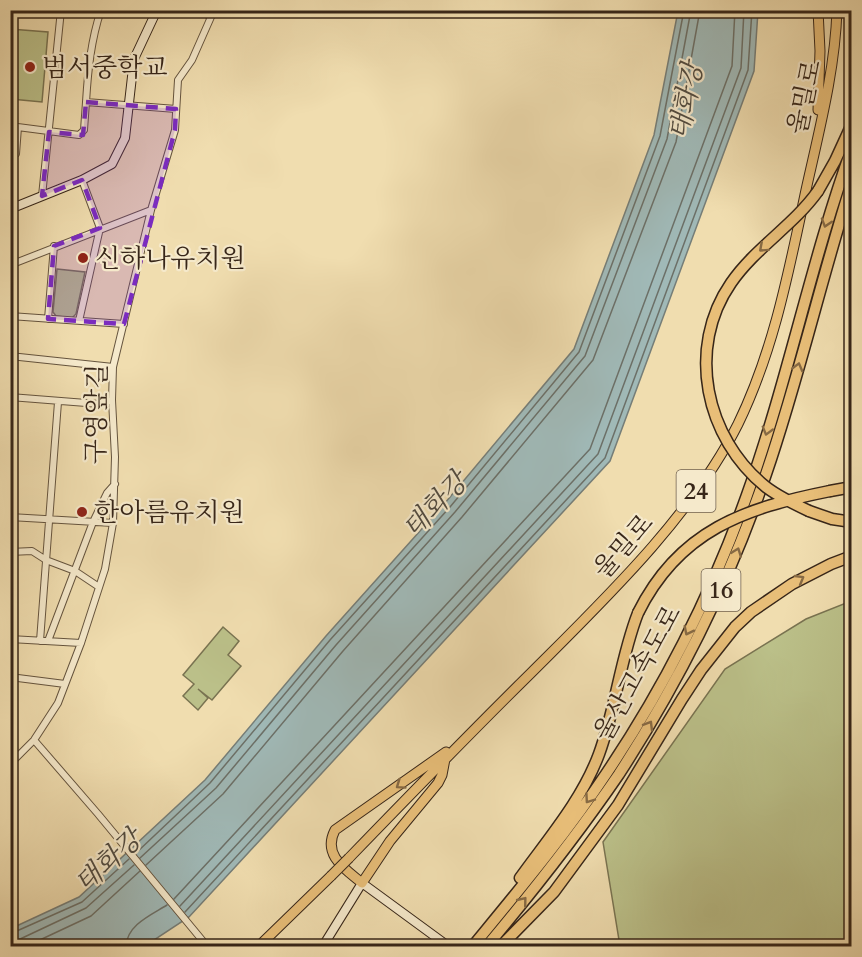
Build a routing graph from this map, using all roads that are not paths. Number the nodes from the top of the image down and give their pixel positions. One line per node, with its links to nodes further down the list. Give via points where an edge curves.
1 (61, 10): 15 (street)
2 (101, 10): 10 (street, via 90,57)
3 (157, 10): 11 (main road, via 134,59)
4 (199, 10): 8 (street, 구영앞길)
5 (818, 10): 16 (main road)
6 (837, 10): 9 (main road, 울밀로 / 24)
7 (844, 10): 9 (main road)
8 (213, 14): 12 (street, 구영앞길, via 178,80)
9 (836, 45): 16 (main road, 울밀로 / 24)
10 (86, 102): 11 (street); 15 (street, via 84,130 79,135)
11 (129, 105): 12 (street); 19 (main road, via 119,153 112,164)
12 (176, 109): 23 (street, 구영앞길, via 176,130)
13 (852, 124): 41 (highway, one-way to 41, bridge, via 818,191 732,282 713,317 705,361 711,407 732,450 766,487 780,496 809,511)
14 (14, 127): 15 (street); 18 (street, via 16,154)
15 (49, 132): 21 (street)
16 (816, 144): 54 (main road, 울밀로 / 24, via 778,316 755,384 724,449 675,519 603,600)
17 (852, 147): 61 (highway, 울산고속도로 / 16, one-way to 61, via 747,495 709,588 628,740 581,809)
18 (10, 156)
19 (82, 180): 21 (main road); 24 (street)
20 (852, 182): 67 (highway, 울산고속도로 / 16, one-way to 20, via 619,773 680,671 713,606 766,474)
21 (42, 196): 22 (main road)
22 (10, 209)
23 (151, 210): 24 (street); 30 (street, 구영앞길)
24 (100, 228): 25 (street); 29 (street)
25 (54, 246): 26 (street); 28 (street)
26 (10, 265)
27 (10, 316): 28 (street)
28 (48, 319): 29 (street)
29 (80, 321): 30 (street)
30 (124, 324): 32 (street, 구영앞길)
31 (10, 356): 32 (street)
32 (113, 367): 34 (street, 구영앞길)
33 (10, 397): 35 (street)
34 (112, 400): 35 (street, via 99,404); 36 (street, 구영앞길)
35 (57, 402): 39 (street)
36 (114, 484): 40 (street); 42 (street, 구영앞길)
37 (852, 487): 61 (highway, bridge, via 761,507 714,527 694,541 653,585 626,645 609,723 592,771 571,807 507,895)
38 (10, 517): 39 (street)
39 (49, 520): 40 (street); 45 (street)
40 (93, 522): 42 (street); 46 (street)
41 (852, 522)
42 (113, 523): 47 (street, 구영앞길)
43 (10, 552): 45 (street, via 32,551)
44 (852, 556): 68 (highway, one-way to 44, via 554,892 618,805 688,689 735,627 792,584)
45 (46, 560): 46 (street); 49 (street)
46 (75, 571): 47 (street); 50 (street)
47 (99, 587): 51 (street, 구영앞길)
48 (10, 639): 49 (street)
49 (40, 641): 50 (street)
50 (48, 641): 51 (street)
51 (81, 643): 53 (street, 구영앞길)
52 (10, 677): 53 (street)
53 (65, 684): 55 (street, 구영앞길, via 58,703)
54 (465, 739): 58 (main road, 울밀로 / 24); 60 (main road, one-way to 60, via 335,830 331,838 335,859)
55 (34, 740): 57 (street, 구영앞길); 62 (street)
56 (10, 756): 57 (street)
57 (18, 756): 59 (street, 구영앞길)
58 (445, 759): 60 (main road, via 438,783); 63 (main road, 울밀로 / 24, bridge)
59 (10, 764)
60 (362, 883): 64 (main road); 65 (main road)
61 (503, 910): 66 (highway, 울산고속도로 / 16)
62 (207, 946)
63 (259, 946)
64 (323, 946)
65 (448, 946)
66 (473, 946)
67 (487, 946)
68 (501, 946)

